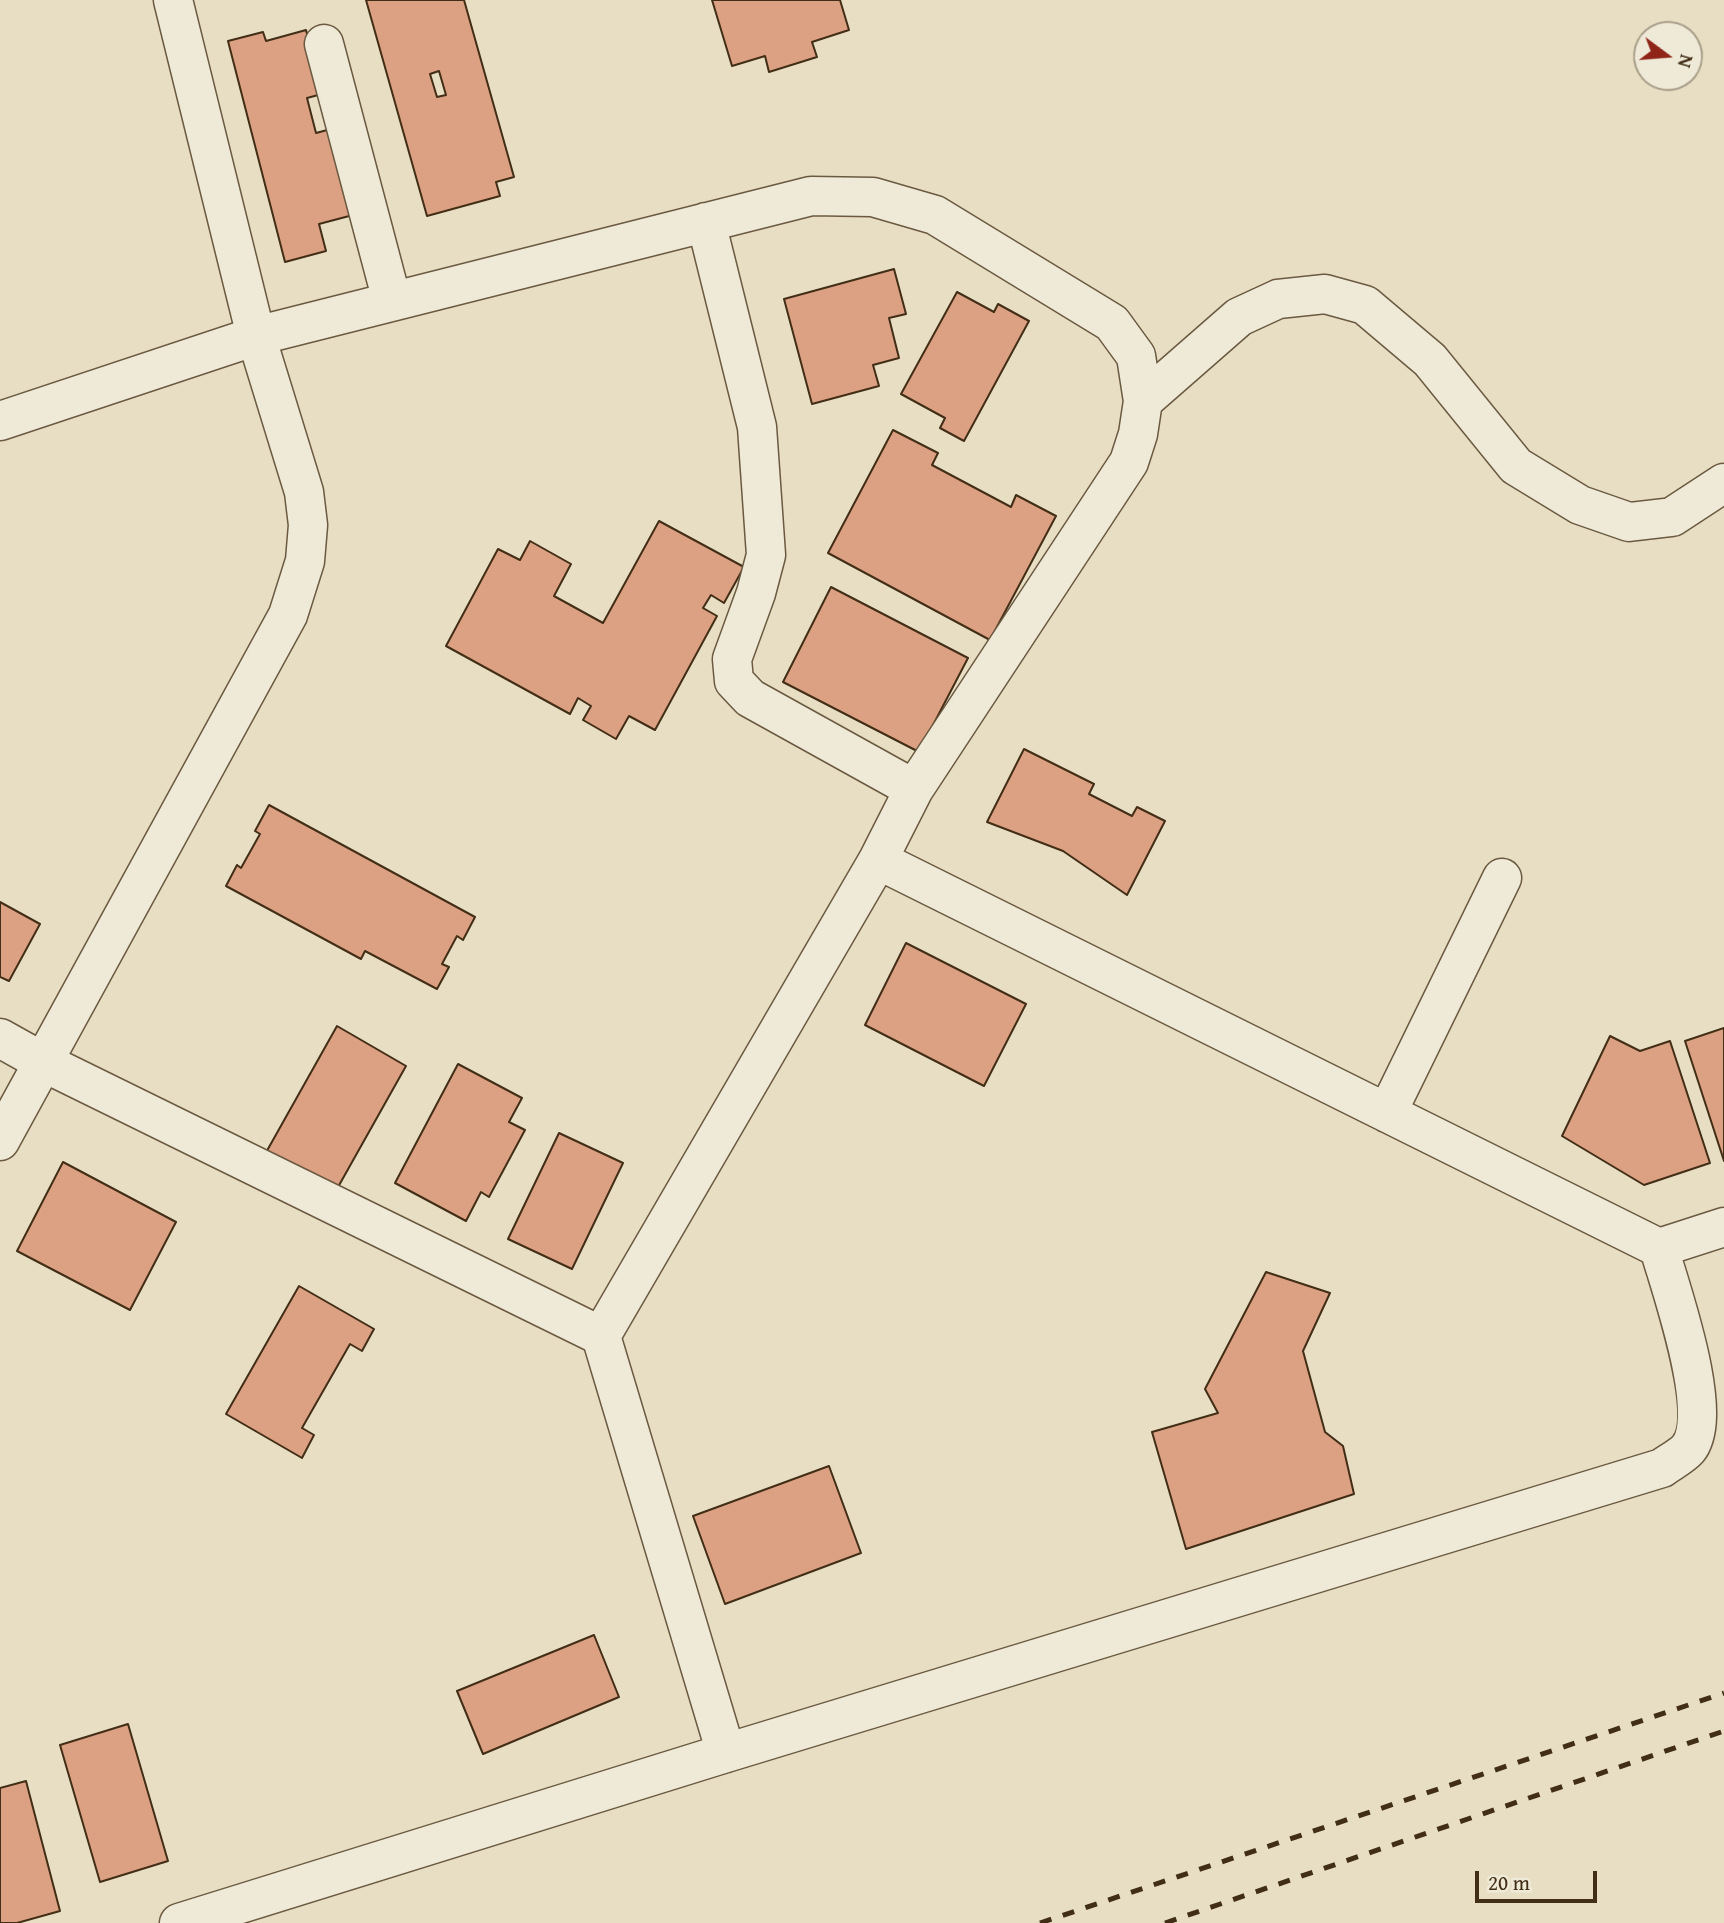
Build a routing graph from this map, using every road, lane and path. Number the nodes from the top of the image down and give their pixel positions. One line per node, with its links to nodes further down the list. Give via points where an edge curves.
1 (173, 0): 5 (street)
2 (324, 44): 4 (street)
3 (706, 222): 4 (street); 6 (street, via 811,196 873,197 935,215 1112,323 1136,356); 9 (street, via 757,427 762,492 765,555 732,659 734,681 761,705)
4 (392, 302): 5 (street)
5 (256, 335): 7 (street); 13 (street, via 304,492 308,525 305,562 288,615)
6 (1143, 401): 8 (street, via 1239,317 1278,299 1325,294 1365,305 1430,360 1516,467 1580,505 1629,522 1672,517); 9 (street, via 1129,461)
7 (0, 421)
8 (1724, 483)
9 (914, 789): 10 (street)
10 (878, 860): 14 (street); 18 (street)
11 (1502, 878): 14 (street)
12 (0, 1038): 13 (street)
13 (43, 1062): 15 (street); 18 (street)
14 (1387, 1113): 17 (street)
15 (0, 1141)
16 (1724, 1227): 17 (street)
17 (1659, 1248): 19 (street, via 1697,1387 1699,1422 1689,1448 1661,1468)
18 (601, 1336): 19 (street)
19 (726, 1753): 20 (street)
20 (179, 1923)

